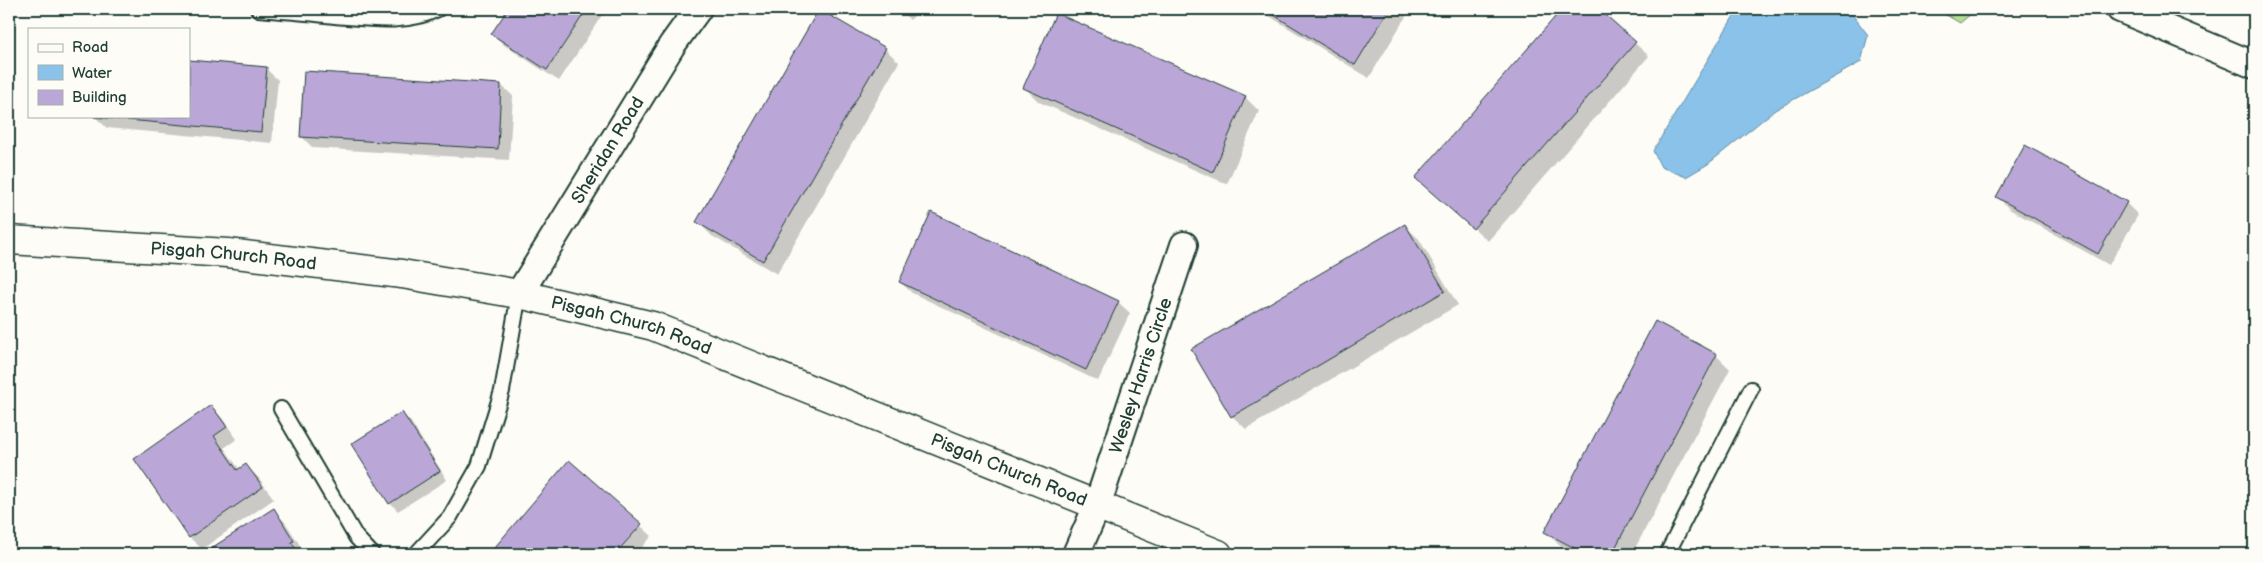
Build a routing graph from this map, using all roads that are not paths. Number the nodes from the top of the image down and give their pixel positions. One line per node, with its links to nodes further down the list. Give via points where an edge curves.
1 (258, 9): 2 (lane, via 381,20 406,19)
2 (438, 9)
3 (698, 9): 8 (street, Sheridan Road, via 672,45)
4 (2120, 9): 5 (street)
5 (2254, 65)
6 (9, 240): 8 (main road, Pisgah Church Road, via 228,253 402,274)
7 (1184, 245): 11 (street, Wesley Harris Circle)
8 (518, 294): 11 (main road, Pisgah Church Road, via 653,326); 13 (lane, via 502,391 479,466 450,517)
9 (1751, 389): 16 (lane)
10 (281, 409): 12 (lane, via 356,537)
11 (1098, 506): 14 (street, Wesley Harris Circle); 15 (main road, Pisgah Church Road)
12 (372, 554)
13 (416, 554)
14 (1076, 554)
15 (1218, 554)
16 (1666, 554)

